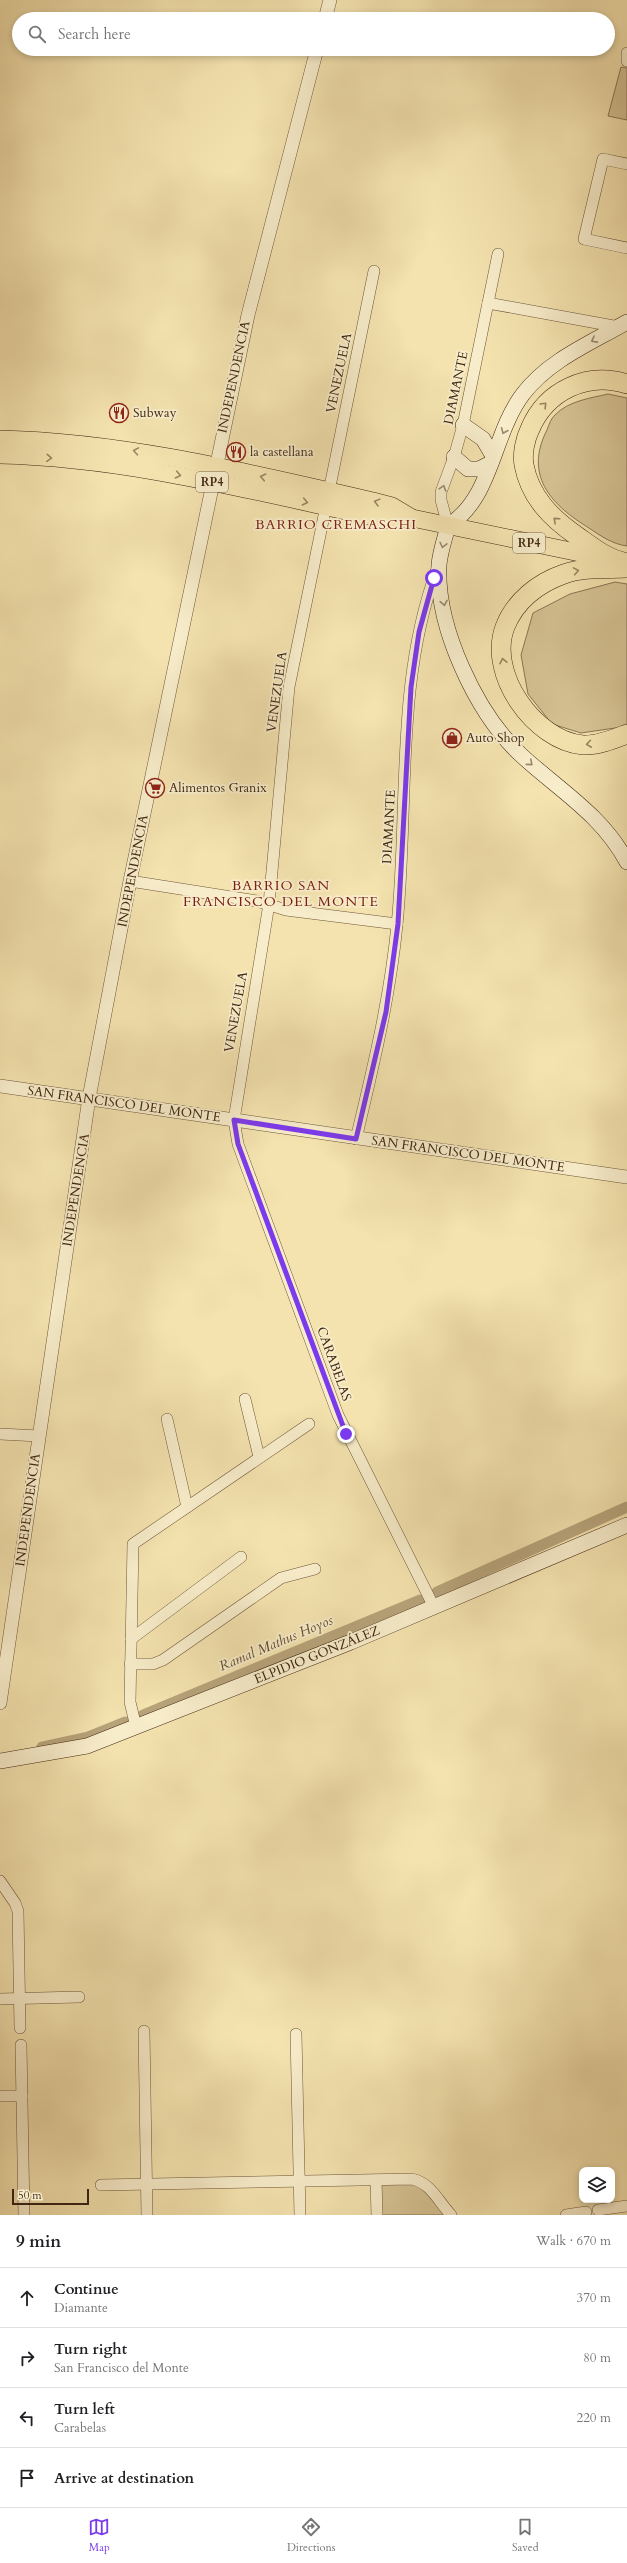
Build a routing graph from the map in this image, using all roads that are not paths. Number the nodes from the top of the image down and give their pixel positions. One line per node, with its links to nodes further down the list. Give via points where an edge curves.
1 (330, 0): 2 (street)
2 (327, 12)
3 (315, 56): 16 (street, INDEPENDENCIA, via 248,315)
4 (627, 164): 5 (street, via 603,158 584,239)
5 (627, 248)
6 (498, 254): 8 (street, DIAMANTE)
7 (374, 271): 17 (street, VENEZUELA)
8 (488, 304): 9 (street); 11 (street, DIAMANTE)
9 (623, 324): 15 (main road, one-way to 15, via 562,359 537,379 513,410)
10 (627, 384): 19 (highway, one-way to 10, via 557,522 540,504 525,470 524,454 526,437 538,412 558,393 572,385 593,380 614,380)
11 (463, 425): 14 (street, DIAMANTE); 15 (main road, via 483,438)
12 (0, 439): 16 (main road, RP4, one-way to 12, via 129,449)
13 (0, 455): 16 (main road, RP4, one-way to 16)
14 (454, 457): 15 (main road, via 468,469 479,469); 18 (street, DIAMANTE, one-way to 14, via 441,496)
15 (492, 460): 18 (main road, via 471,506 461,518)
16 (213, 474): 17 (main road, RP4); 24 (street, INDEPENDENCIA)
17 (327, 499): 18 (main road, RP4, via 387,520 412,518); 25 (street, VENEZUELA, via 289,687)
18 (448, 526): 19 (main road, RP4); 20 (main road, one-way to 20)
19 (619, 561)
20 (439, 564): 23 (main road, one-way to 23, via 444,608 453,643 465,676 489,718 520,755 599,822 617,843); 26 (street, DIAMANTE, via 424,612 411,687)
21 (627, 568): 22 (highway, one-way to 21, via 583,745 560,739 538,724 516,697 506,677 501,653 504,629 511,613 524,597 545,582 565,573)
22 (627, 734)
23 (627, 862)
24 (130, 881): 25 (street); 28 (street, INDEPENDENCIA)
25 (269, 904): 26 (street, via 286,910); 29 (street, VENEZUELA)
26 (398, 924): 30 (street, DIAMANTE, via 386,1012)
27 (0, 1086): 28 (street, SAN FRANCISCO DEL MONTE)
28 (89, 1098): 29 (street, SAN FRANCISCO DEL MONTE); 36 (street, INDEPENDENCIA)
29 (234, 1120): 30 (street, SAN FRANCISCO DEL MONTE); 42 (street, CARABELAS, via 238,1144 338,1415)
30 (356, 1139): 31 (street, SAN FRANCISCO DEL MONTE)
31 (627, 1177)
32 (245, 1400): 37 (street)
33 (167, 1419): 38 (street)
34 (309, 1424): 37 (street)
35 (0, 1434): 36 (street)
36 (39, 1436): 45 (street, INDEPENDENCIA)
37 (259, 1457): 38 (street)
38 (187, 1507): 43 (street, via 133,1544)
39 (627, 1525): 42 (main road, ELPIDIO GONZÁLEZ)
40 (241, 1557): 43 (street)
41 (315, 1569): 44 (street, via 281,1578 163,1660 153,1664)
42 (434, 1607): 46 (main road, ELPIDIO GONZÁLEZ)
43 (131, 1639): 44 (street)
44 (130, 1664): 46 (street, via 130,1702)
45 (0, 1702)
46 (136, 1726): 47 (main road, ELPIDIO GONZÁLEZ, via 87,1746)
47 (0, 1761)
48 (1, 1887): 50 (street, via 15,1903 18,1911)
49 (79, 1997): 50 (street)
50 (20, 1998): 51 (street); 52 (street)
51 (0, 1999)
52 (20, 2028)
53 (144, 2031): 60 (street)
54 (296, 2034): 59 (street)
55 (21, 2046): 57 (street)
56 (0, 2096): 57 (street)
57 (22, 2096): 66 (street)
58 (376, 2180): 59 (street); 69 (street); 70 (street, via 423,2181)
59 (299, 2181): 60 (street); 68 (street)
60 (147, 2184): 61 (street); 67 (street)
61 (101, 2185)
62 (627, 2206): 64 (street)
63 (598, 2210): 64 (street)
64 (610, 2211)
65 (586, 2212): 71 (street)
66 (24, 2215)
67 (148, 2215)
68 (300, 2215)
69 (377, 2215)
70 (451, 2215)
71 (566, 2215)

